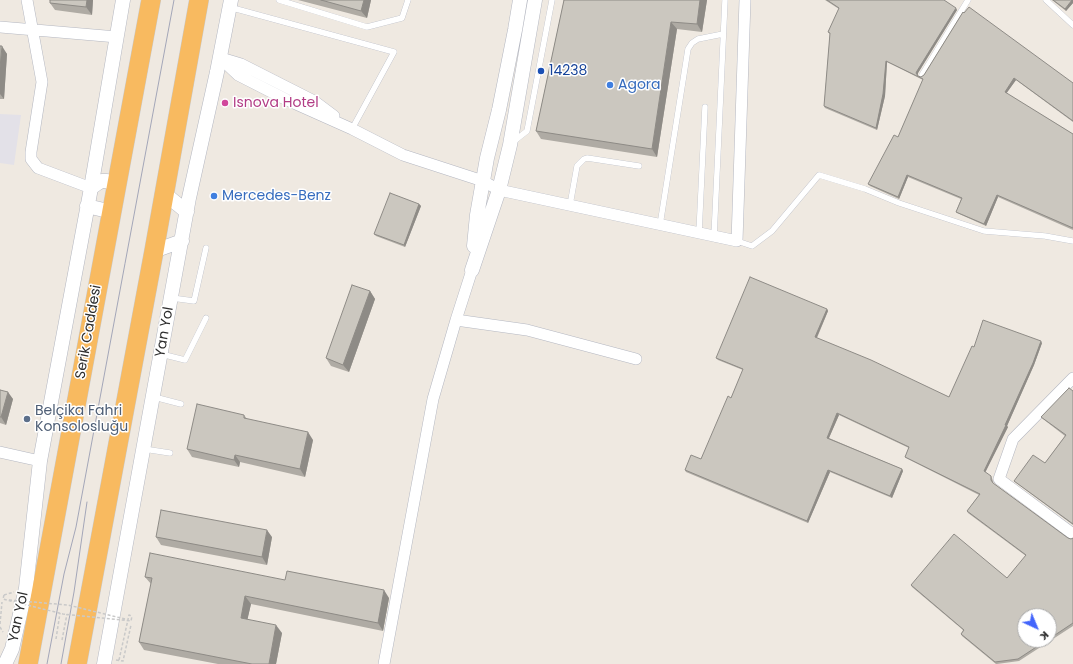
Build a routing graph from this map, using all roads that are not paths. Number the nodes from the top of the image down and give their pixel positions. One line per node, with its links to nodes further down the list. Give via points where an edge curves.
1 (27, 0): 17 (street)
2 (123, 0): 19 (street, Yan Yol)
3 (151, 0): 27 (highway, Serik Caddesi)
4 (199, 0): 30 (highway)
5 (278, 0): 6 (lane, via 367,28 402,18)
6 (408, 0)
7 (520, 0): 26 (street)
8 (535, 0): 24 (street)
9 (552, 0): 24 (lane, via 527,131)
10 (725, 0): 18 (lane)
11 (746, 0): 39 (street)
12 (968, 0): 21 (lane)
13 (1046, 0): 15 (lane)
14 (230, 4): 20 (street, Yan Yol); 23 (lane, via 394,52)
15 (1073, 25)
16 (0, 27): 17 (street)
17 (33, 30): 19 (street); 28 (street, via 42,82 31,159 38,168)
18 (724, 34): 35 (lane, via 698,39 688,48); 37 (lane)
19 (117, 37): 28 (street, Yan Yol)
20 (220, 58): 23 (street, via 238,75); 34 (street, Yan Yol)
21 (922, 75)
22 (705, 108): 36 (lane)
23 (352, 129): 26 (street, via 404,155)
24 (510, 145): 29 (street)
25 (639, 166): 31 (lane, via 587,158 581,161 576,169)
26 (483, 181): 29 (street); 43 (street)
27 (116, 185): 28 (street, via 102,181); 33 (highway, Serik Caddesi)
28 (90, 188): 32 (street, Yan Yol)
29 (499, 190): 31 (street); 43 (street)
30 (165, 194): 34 (street); 42 (highway)
31 (570, 205): 35 (street)
32 (87, 206): 33 (street); 55 (street, Yan Yol)
33 (112, 212): 58 (highway, Serik Caddesi)
34 (187, 212): 38 (street, Yan Yol)
35 (660, 225): 36 (street)
36 (699, 233): 37 (street)
37 (714, 237): 39 (street)
38 (182, 241): 42 (street); 44 (street, Yan Yol)
39 (736, 241): 40 (lane, via 752,246 772,231 819,175 984,231)
40 (1073, 241)
41 (206, 248): 44 (lane, via 194,301)
42 (154, 251): 59 (highway)
43 (472, 270): 46 (street)
44 (171, 298): 47 (street, Yan Yol)
45 (206, 318): 47 (lane, via 185,360)
46 (456, 320): 48 (street, via 527,330); 61 (street, via 433,399)
47 (161, 354): 50 (street, Yan Yol)
48 (636, 359)
49 (1073, 378): 56 (street, via 1013,439 999,479)
50 (153, 397): 51 (lane); 52 (street, Yan Yol)
51 (180, 404)
52 (144, 449): 54 (lane); 60 (street, Yan Yol)
53 (0, 452): 55 (street)
54 (170, 453)
55 (40, 461): 57 (street, Yan Yol, via 26,588 12,649)
56 (1073, 534)
57 (5, 664)
58 (28, 664)
59 (77, 664)
60 (104, 664)
61 (384, 664)

